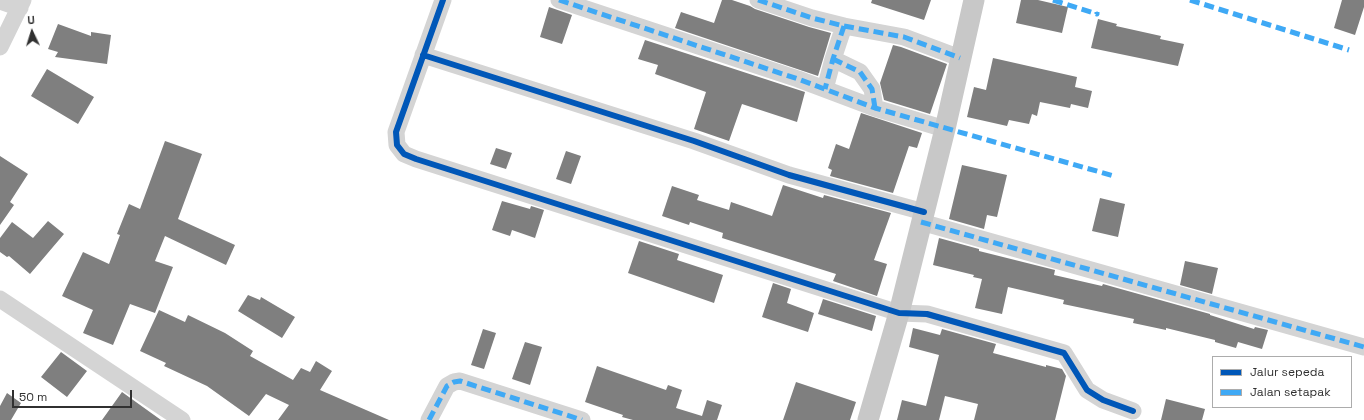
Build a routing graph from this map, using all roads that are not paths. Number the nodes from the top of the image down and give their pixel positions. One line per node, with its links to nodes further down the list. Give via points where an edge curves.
1 (442, 0): 9 (street)
2 (559, 0): 12 (street)
3 (758, 0): 7 (street)
4 (974, 0): 10 (main road)
5 (0, 1): 6 (street)
6 (22, 4): 8 (street)
7 (844, 26): 10 (street, via 904,37); 11 (street)
8 (0, 47)
9 (423, 55): 15 (street); 17 (street, via 396,132 397,145 404,154 416,160)
10 (960, 58): 14 (main road)
11 (833, 59): 12 (street); 13 (street, via 860,72 872,89)
12 (826, 89): 13 (street)
13 (875, 108): 14 (street)
14 (945, 129): 15 (main road)
15 (922, 217): 17 (main road); 18 (street)
16 (0, 299): 20 (street)
17 (899, 313): 19 (street, via 927,314 1064,353 1087,390 1103,400); 23 (main road)
18 (1364, 347)
19 (1133, 411)
20 (182, 420)
21 (429, 420): 22 (street, via 447,386 460,381)
22 (582, 420)
23 (868, 420)

